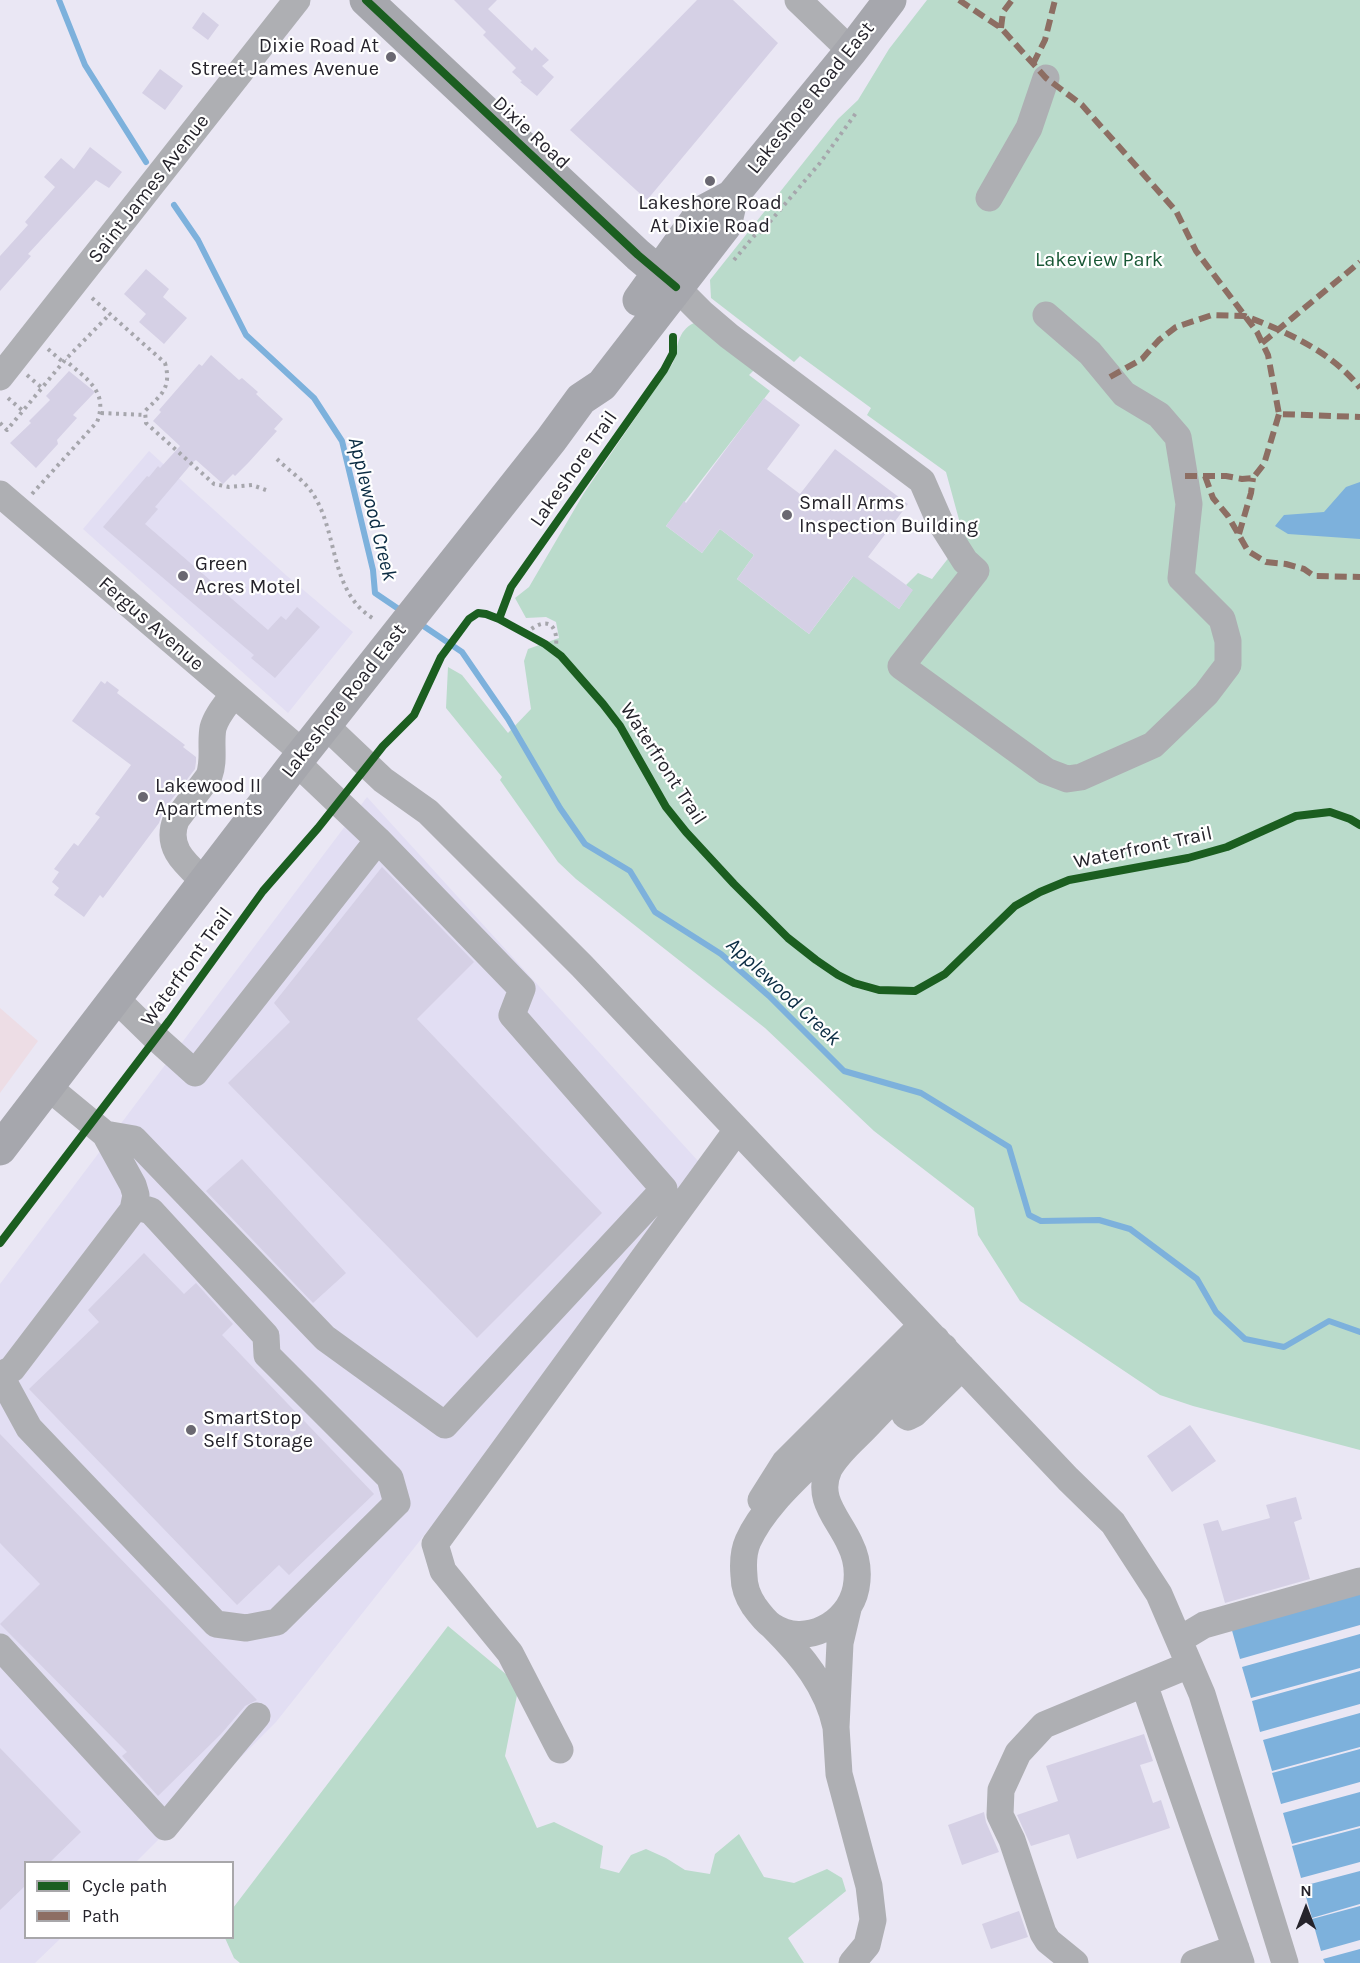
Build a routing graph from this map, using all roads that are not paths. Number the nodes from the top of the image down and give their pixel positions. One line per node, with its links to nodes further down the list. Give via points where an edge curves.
1 (297, 0): 10 (street, Saint James Avenue)
2 (366, 0): 8 (main road, Dixie Road)
3 (798, 0): 5 (street)
4 (890, 0): 5 (main road, Lakeshore Road East)
5 (851, 51): 8 (main road, Lakeshore Road East, via 732,196 725,226)
6 (1046, 78): 7 (street, via 1029,128)
7 (989, 198)
8 (667, 280): 9 (street, via 729,336 922,481 939,520 965,561 976,571 901,666 1046,771 1067,779 1081,777 1153,745 1206,694 1228,665 1228,640 1222,619 1181,578 1189,504 1178,437 1159,416 1124,394 1090,353); 13 (main road, Lakeshore Road East, via 602,385 581,399 443,578 389,622)
9 (1046, 315)
10 (4, 388)
11 (8, 502): 12 (street, Fergus Avenue)
12 (233, 695): 14 (street, Fergus Avenue); 16 (street, via 213,728 209,776 173,827 176,852)
13 (325, 725): 14 (main road, Lakeshore Road East); 19 (street, via 367,766 428,812 582,966)
14 (299, 758): 15 (street, Fergus Avenue); 16 (main road, Lakeshore Road East)
15 (378, 840): 17 (street, via 195,1073); 20 (street, Fergus Avenue, via 522,989 513,1015 664,1189 445,1425 325,1338 134,1139)
16 (204, 881): 17 (main road, Lakeshore Road East)
17 (115, 998): 18 (main road, Lakeshore Road East)
18 (48, 1087): 20 (street); 21 (main road, Lakeshore Road East)
19 (737, 1130): 23 (street); 34 (street, via 435,1544 443,1572 510,1653)
20 (105, 1134): 22 (street, via 133,1185)
21 (0, 1149)
22 (135, 1206): 24 (street, via 12,1369); 24 (street, via 151,1211 266,1336 267,1354 390,1478 397,1503 277,1622 246,1628 216,1624 29,1428)
23 (943, 1347): 26 (street, via 844,1449 827,1474 827,1504 850,1543 857,1566 856,1588); 27 (street, via 789,1486 760,1520 747,1543 744,1581 758,1612); 28 (street, via 1113,1523 1159,1594)
24 (0, 1375)
25 (1360, 1581): 28 (street, via 1204,1625)
26 (848, 1609): 27 (street, via 838,1621 815,1632 796,1634); 33 (street, via 840,1643)
27 (773, 1627): 33 (street, via 803,1658 822,1687)
28 (1179, 1640): 30 (street)
29 (0, 1647): 32 (street, via 165,1827)
30 (1189, 1665): 31 (street); 39 (street, via 1202,1694)
31 (1144, 1684): 35 (street); 37 (street, via 1044,1725 1018,1754 1001,1790 1000,1815 1043,1933)
32 (257, 1716)
33 (836, 1727): 36 (street, via 839,1774 869,1886 873,1920 867,1945)
34 (560, 1750)
35 (1239, 1955): 38 (street)
36 (852, 1963)
37 (1075, 1963)
38 (1194, 1963)
39 (1285, 1963)

